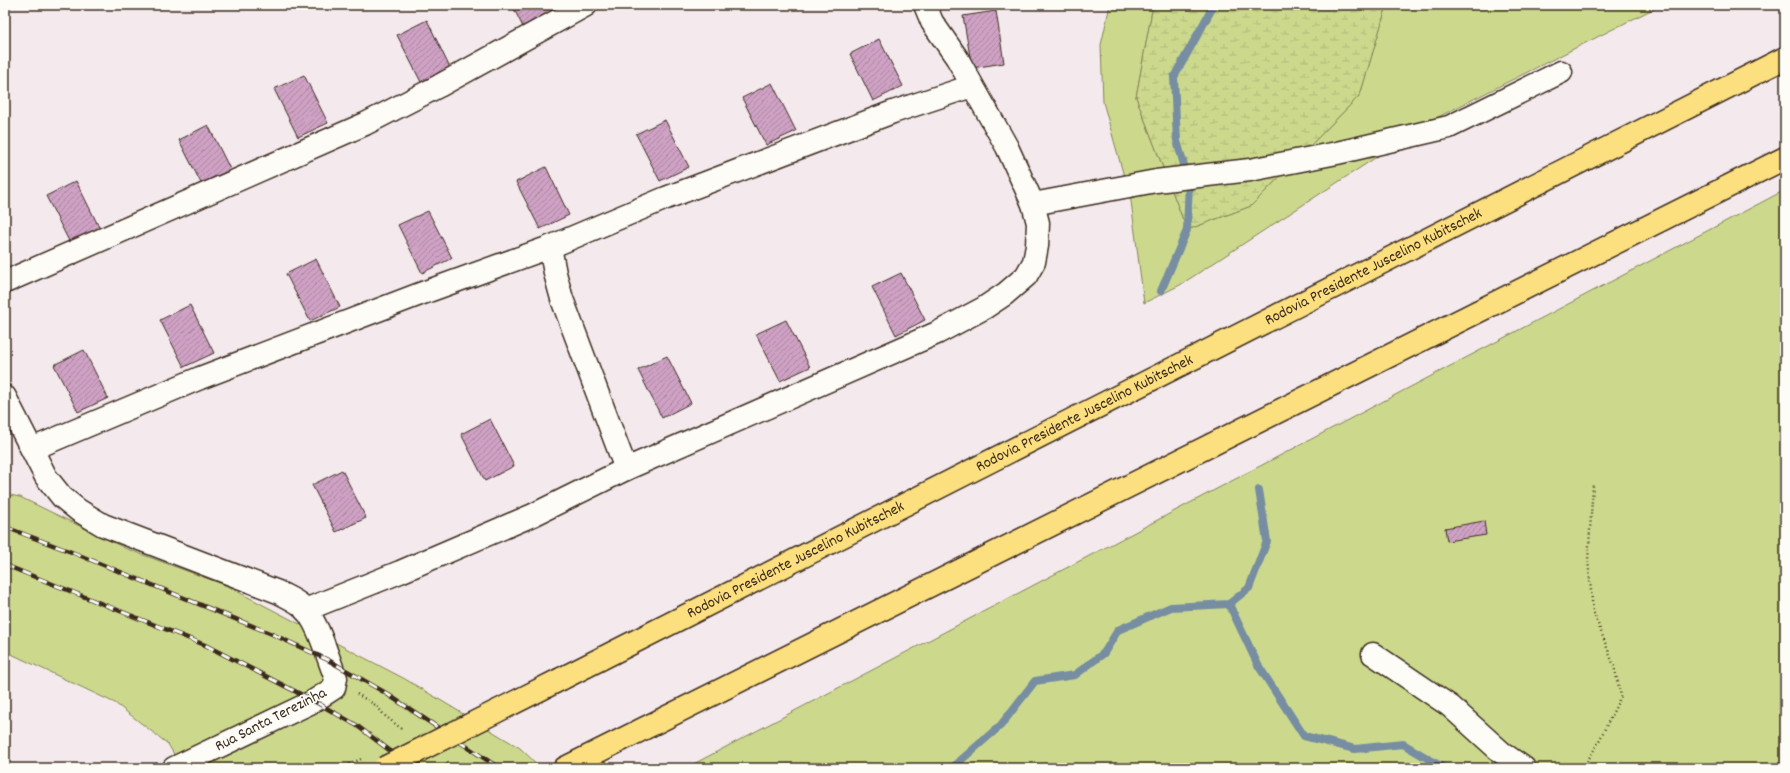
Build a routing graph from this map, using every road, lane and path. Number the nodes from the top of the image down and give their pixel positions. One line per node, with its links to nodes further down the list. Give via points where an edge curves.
1 (586, 5): 9 (street, via 365,124)
2 (925, 5): 5 (street, via 932,22)
3 (1785, 58): 21 (highway, Rodovia Presidente Juscelino Kubitschek, bridge)
4 (1561, 72): 7 (street, via 1449,127 1258,169 1156,182)
5 (972, 86): 7 (street, via 1007,147); 8 (street, via 893,112 687,190)
6 (1785, 158): 19 (highway)
7 (1033, 204): 12 (street, via 1038,224 1034,262 1026,276 984,308 937,333)
8 (550, 246): 11 (street, via 200,378); 12 (street, via 562,299)
9 (5, 282)
10 (5, 397): 11 (street)
11 (32, 449): 14 (street, via 46,478 62,497 103,525 278,592)
12 (626, 469): 14 (street, via 533,515)
13 (1592, 485): 24 (path, via 1588,560 1593,611 1614,666 1621,696)
14 (305, 610): 16 (street, Rua Santa Terezinha, via 321,638 336,678)
15 (1372, 654): 23 (street, via 1450,706 1501,752)
16 (334, 688): 17 (path, via 355,692 377,706); 20 (street, Rua Santa Terezinha, via 314,701)
17 (408, 734)
18 (445, 763): 22 (path)
19 (569, 766)
20 (174, 768)
21 (384, 768)
22 (451, 768)
23 (1524, 768)
24 (1583, 768)

